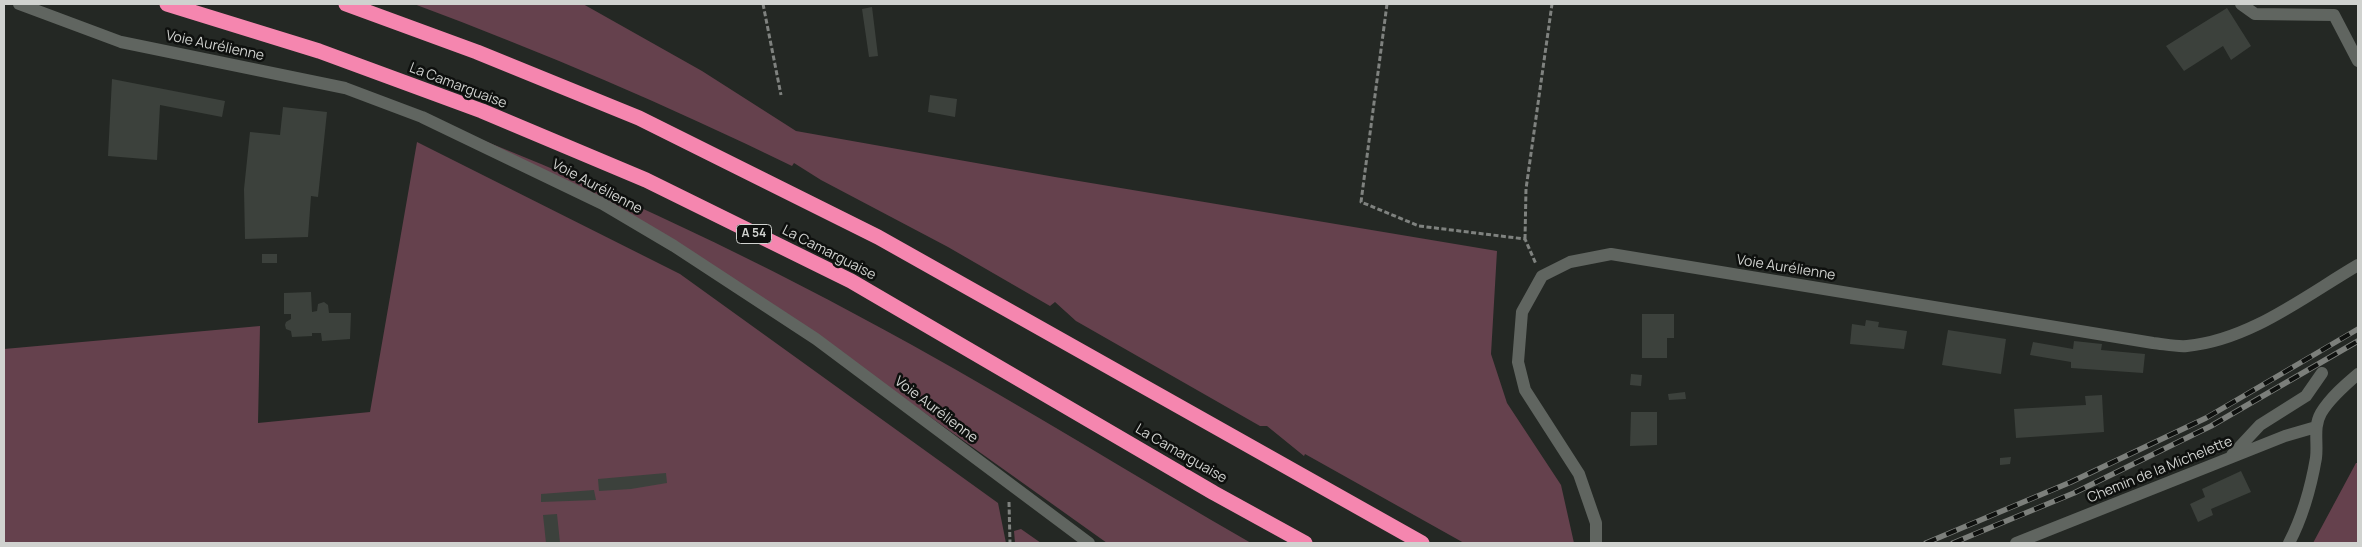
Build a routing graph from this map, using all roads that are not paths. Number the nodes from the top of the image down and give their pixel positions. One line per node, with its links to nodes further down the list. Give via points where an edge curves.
1 (19, 4): 11 (street, Voie Aurélienne, via 121,42 345,88 422,117 603,204 808,334)
2 (167, 4): 12 (highway, La Camarguaise / A 54, via 346,61 482,111 646,180 850,281)
3 (346, 4): 13 (highway, via 477,52 639,118 878,237)
4 (2241, 4): 5 (street, via 2256,14 2334,15)
5 (2358, 61)
6 (2358, 265): 14 (street, Voie Aurélienne, via 2309,296 2226,338 2186,346 1611,254 1570,262 1542,276 1522,312 1518,362 1525,390 1579,474 1596,523)
7 (2322, 373): 10 (street, via 2306,396 2260,425)
8 (2358, 374): 9 (street, via 2320,413)
9 (2316, 426): 10 (street, Chemin de la Michelette); 16 (street, via 2314,466)
10 (2228, 459): 15 (street, Chemin de la Michelette)
11 (1089, 543)
12 (1305, 543)
13 (1422, 543)
14 (1596, 543)
15 (2016, 543)
16 (2289, 543)

